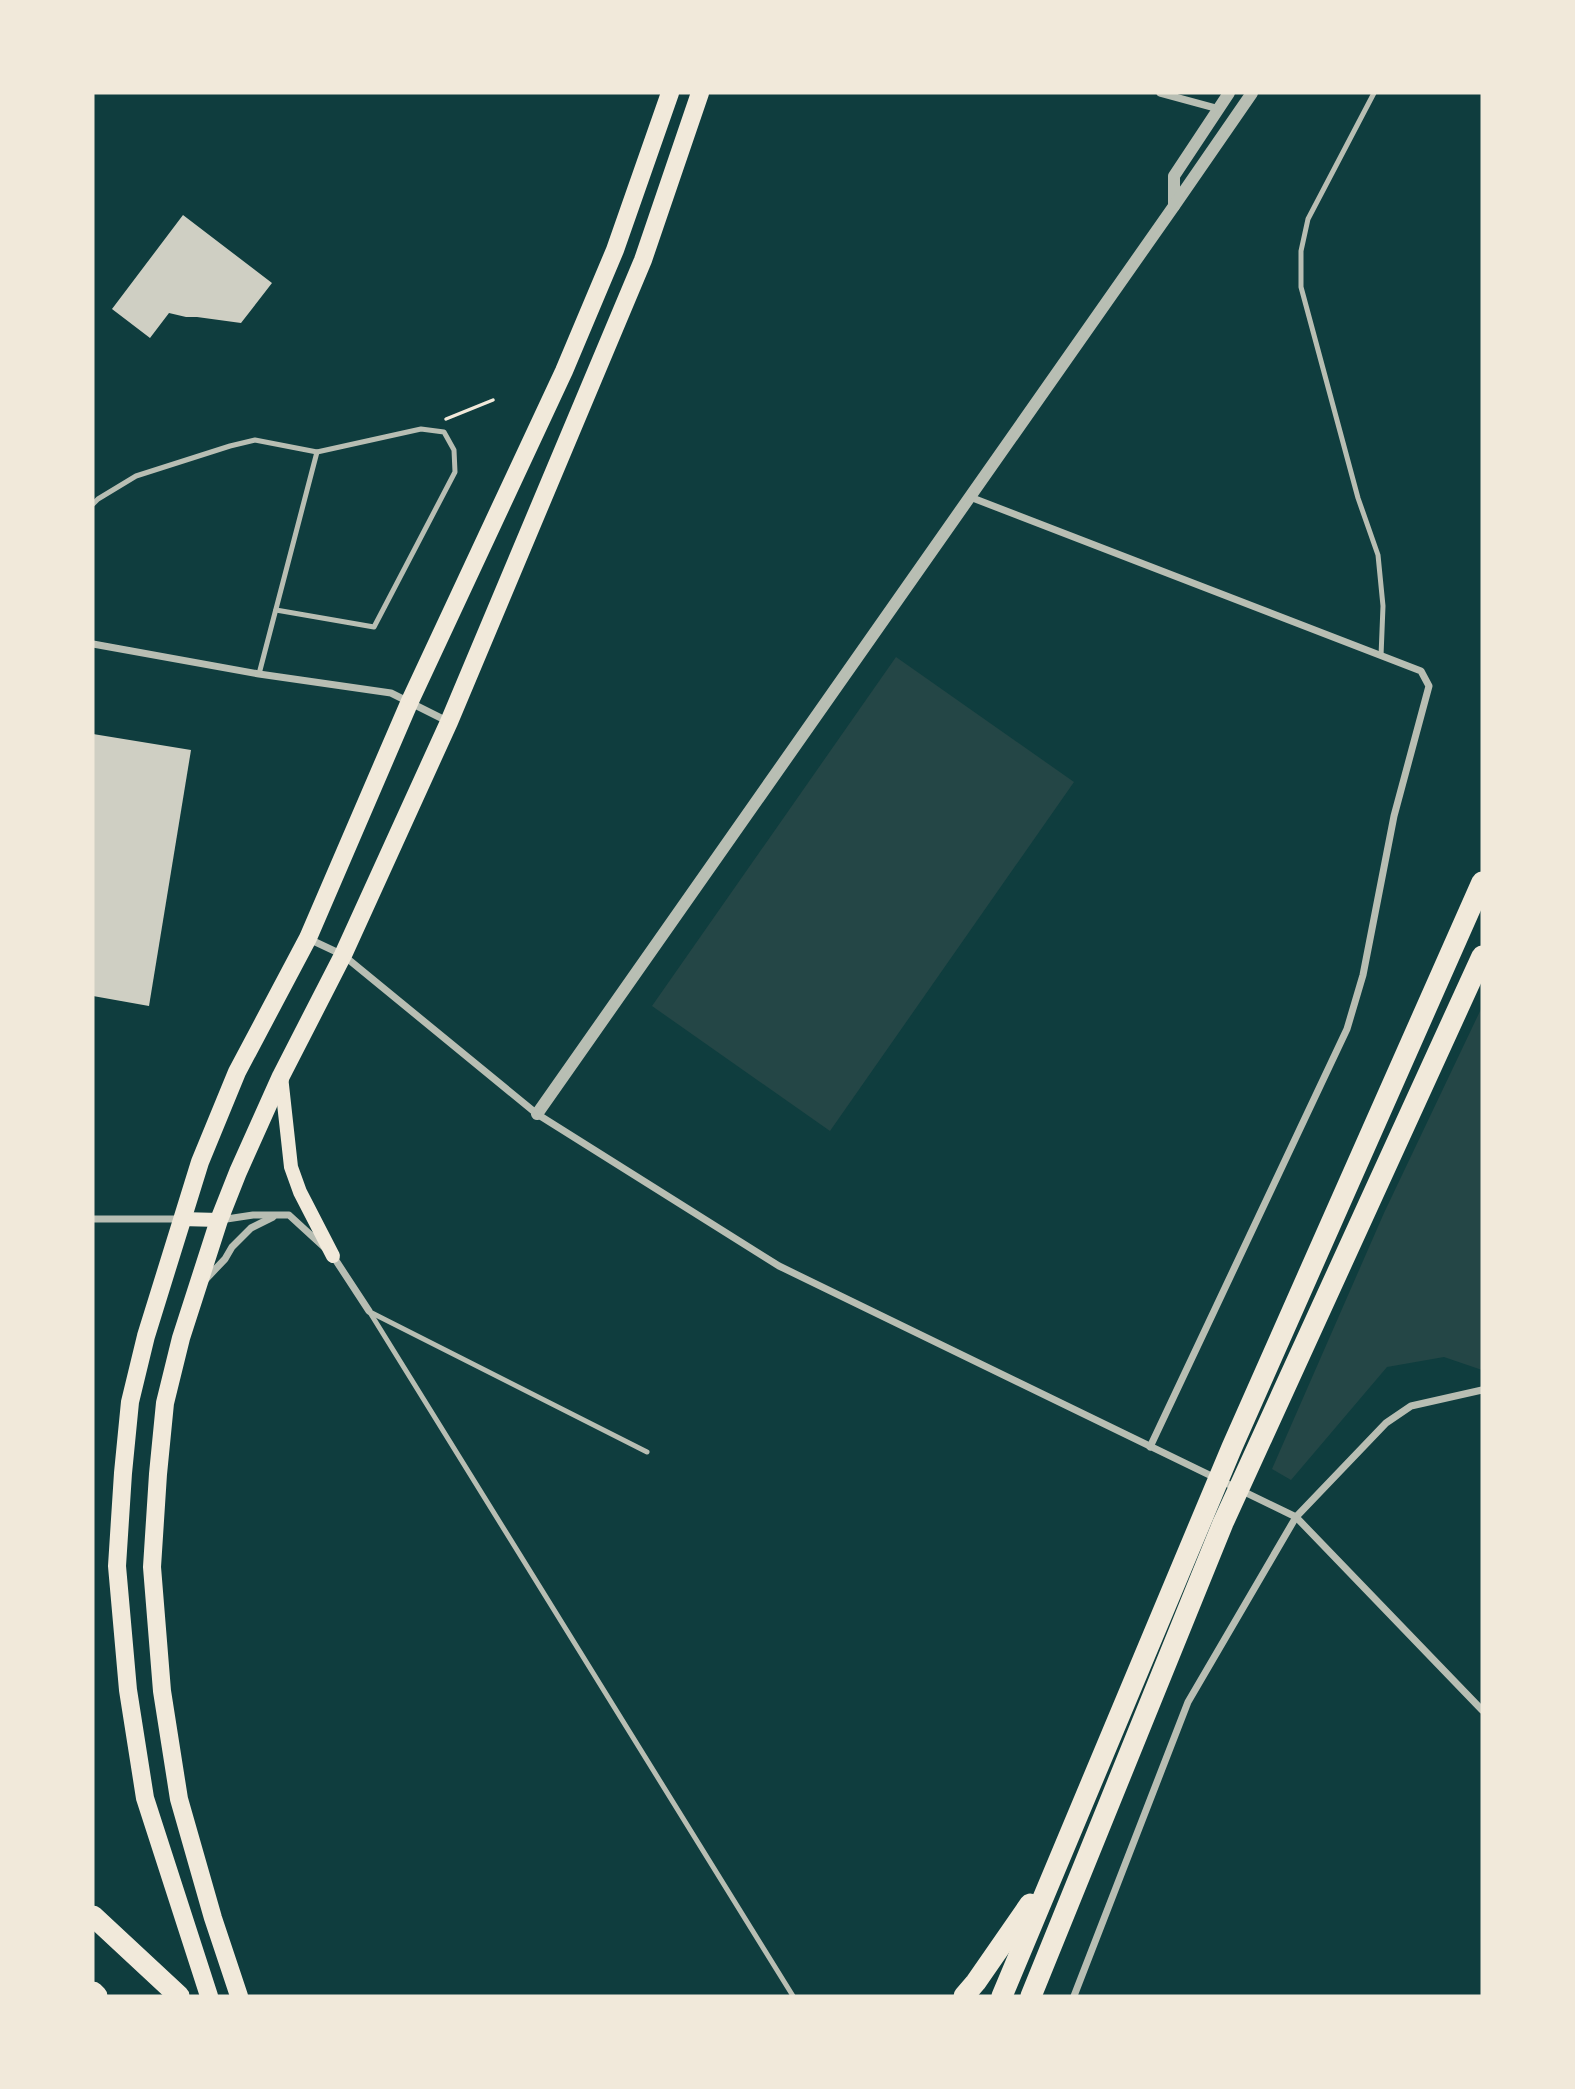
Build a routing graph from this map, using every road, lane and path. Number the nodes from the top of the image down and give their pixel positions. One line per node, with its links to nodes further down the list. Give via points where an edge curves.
1 (670, 93): 18 (main road, via 615,250 564,371)
2 (700, 93): 19 (main road, via 643,260)
3 (1160, 93): 7 (street)
4 (1229, 93): 7 (street)
5 (1251, 93): 8 (street)
6 (1374, 93): 16 (lane, via 1308,219 1301,251 1301,287 1378,555)
7 (1219, 109): 8 (street, via 1174,176)
8 (1174, 206): 12 (street)
9 (493, 400): 10 (path)
10 (421, 429): 11 (lane); 14 (lane, via 444,432 454,450 455,472 374,627)
11 (317, 452): 13 (lane, via 255,440 136,476); 14 (lane)
12 (970, 497): 16 (street); 25 (street)
13 (93, 504)
14 (276, 610): 17 (lane)
15 (93, 644): 17 (street)
16 (1381, 656): 34 (street, via 1421,671 1429,686 1394,816 1363,975 1347,1029)
17 (260, 674): 18 (street, via 391,692)
18 (410, 701): 19 (street); 21 (main road)
19 (449, 722): 22 (main road)
20 (1482, 882): 38 (highway, via 1232,1447)
21 (308, 938): 22 (street); 28 (main road, via 237,1072)
22 (343, 955): 24 (main road); 25 (street)
23 (1482, 956): 41 (highway, via 1223,1524)
24 (281, 1076): 29 (main road); 30 (main road, via 291,1167)
25 (537, 1114): 34 (street, via 779,1266)
26 (275, 1215): 29 (street); 30 (street, via 289,1215); 31 (street, via 251,1228)
27 (93, 1219): 28 (street)
28 (181, 1219): 29 (main road); 44 (main road, via 130,1402 117,1566 128,1690 145,1798)
29 (219, 1220): 31 (main road)
30 (333, 1256): 32 (street)
31 (198, 1286): 45 (main road, via 165,1403 152,1567 162,1691 179,1799)
32 (369, 1311): 35 (lane); 46 (lane)
33 (1482, 1390): 36 (street, via 1411,1406 1386,1423)
34 (1150, 1447): 36 (street)
35 (647, 1452)
36 (1296, 1517): 37 (street); 49 (street, via 1188,1702)
37 (1482, 1710)
38 (1061, 1855): 47 (highway); 48 (highway)
39 (93, 1916): 43 (highway)
40 (93, 1992): 42 (highway)
41 (1032, 1995)
42 (97, 1996)
43 (179, 1996)
44 (209, 1996)
45 (239, 1996)
46 (793, 1996)
47 (964, 1996)
48 (1002, 1996)
49 (1074, 1996)

